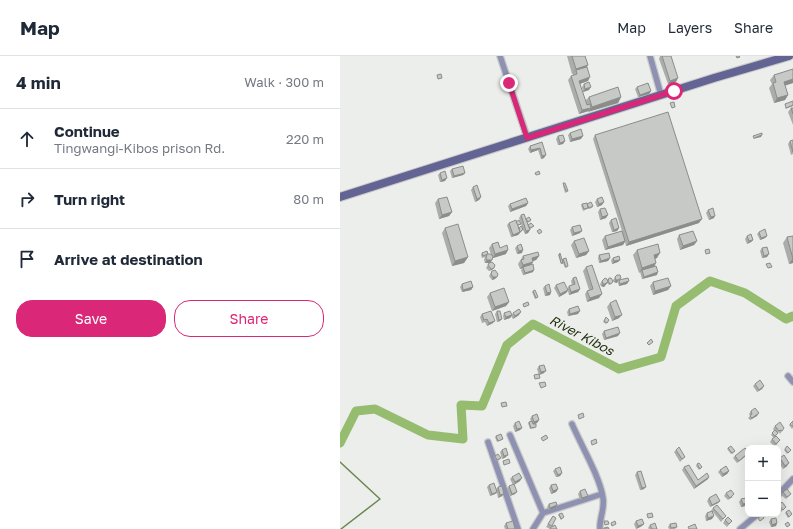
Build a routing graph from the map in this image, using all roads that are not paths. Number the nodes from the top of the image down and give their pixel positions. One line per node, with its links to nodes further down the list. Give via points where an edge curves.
1 (500, 56): 5 (street)
2 (650, 56): 4 (street)
3 (789, 56): 4 (street)
4 (661, 95): 5 (street)
5 (527, 138): 6 (street)
6 (340, 197)
7 (788, 376): 8 (street)
8 (793, 382)
9 (572, 424): 14 (street)
10 (510, 435): 15 (street)
11 (488, 442): 17 (street)
12 (793, 479): 13 (street)
13 (781, 492)
14 (602, 494): 15 (street); 19 (street, via 604,509)
15 (543, 513): 18 (street)
16 (754, 517): 20 (street)
17 (518, 529)
18 (533, 529)
19 (600, 529)
20 (740, 529)

